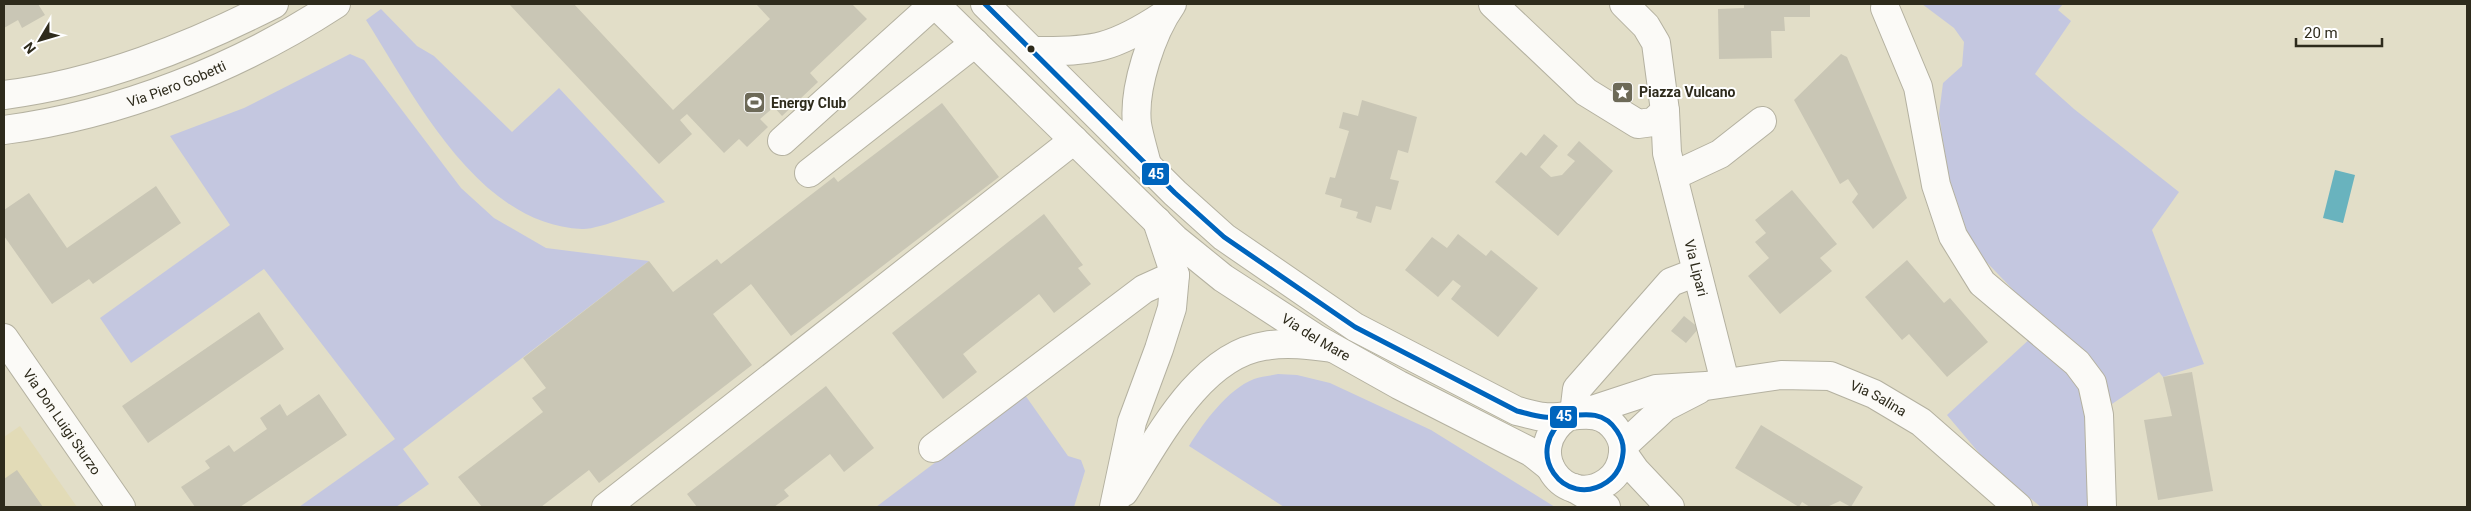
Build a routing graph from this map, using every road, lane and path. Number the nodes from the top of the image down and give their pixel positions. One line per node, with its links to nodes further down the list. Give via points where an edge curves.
1 (274, 4): 11 (main road, via 178,48 106,74 36,91)
2 (336, 4): 15 (main road, Via Piero Gobetti, via 294,29 187,81 57,123)
3 (934, 4): 9 (main road, Via del Mare); 17 (main road)
4 (985, 4): 10 (main road, Via del Mare)
5 (1493, 4): 14 (main road, via 1586,92)
6 (1624, 4): 12 (main road, Via Lipari, via 1646,26 1656,43)
7 (1885, 8): 38 (main road, via 1918,88 1936,185 1953,236 1982,283 2077,363 2092,383 2099,415)
8 (1168, 9): 10 (main road, via 1135,34 1110,45 1080,51); 19 (main road, via 1148,53 1139,89 1137,123)
9 (975, 43): 16 (main road, Via del Mare); 20 (main road)
10 (1034, 51): 19 (main road, Via del Mare)
11 (4, 95)
12 (1665, 111): 14 (main road, via 1653,122); 18 (main road, Via Lipari)
13 (1762, 121): 18 (main road, via 1720,154)
14 (1638, 124): 18 (main road)
15 (4, 130)
16 (1074, 140): 21 (main road, Via del Mare); 34 (main road)
17 (782, 142)
18 (1670, 164): 22 (main road, Via Lipari)
19 (1147, 165): 27 (main road, Via del Mare, via 1224,237 1355,327 1518,411 1544,417)
20 (809, 173)
21 (1157, 221): 23 (main road); 25 (main road, Via del Mare, via 1223,278)
22 (1697, 272): 26 (main road, Via Lipari); 27 (main road, via 1671,282 1577,389)
23 (1174, 275): 28 (main road, via 1144,289); 32 (main road, via 1172,308 1132,422)
24 (4, 338): 33 (main road, Via Don Luigi Sturzo)
25 (1332, 348): 30 (main road, Via del Mare, via 1531,452); 32 (main road, via 1297,343 1263,346 1234,355 1220,365 1207,375 1171,419)
26 (1715, 384): 27 (main road, Via Salina, via 1656,389); 29 (main road, via 1665,407); 37 (main road, Via Salina, via 1781,375 1830,376 1874,394 1921,422)
27 (1575, 414): 29 (main road, via 1595,414 1614,426); 30 (main road, via 1554,428 1547,444)
28 (932, 448)
29 (1623, 449): 31 (main road, via 1620,466 1612,478 1601,486); 36 (main road, via 1635,470)
30 (1550, 467): 31 (main road, via 1556,476)
31 (1574, 488): 35 (main road)
32 (1115, 506)
33 (121, 507)
34 (606, 507)
35 (1606, 507)
36 (1670, 507)
37 (2018, 507)
38 (2102, 507)

